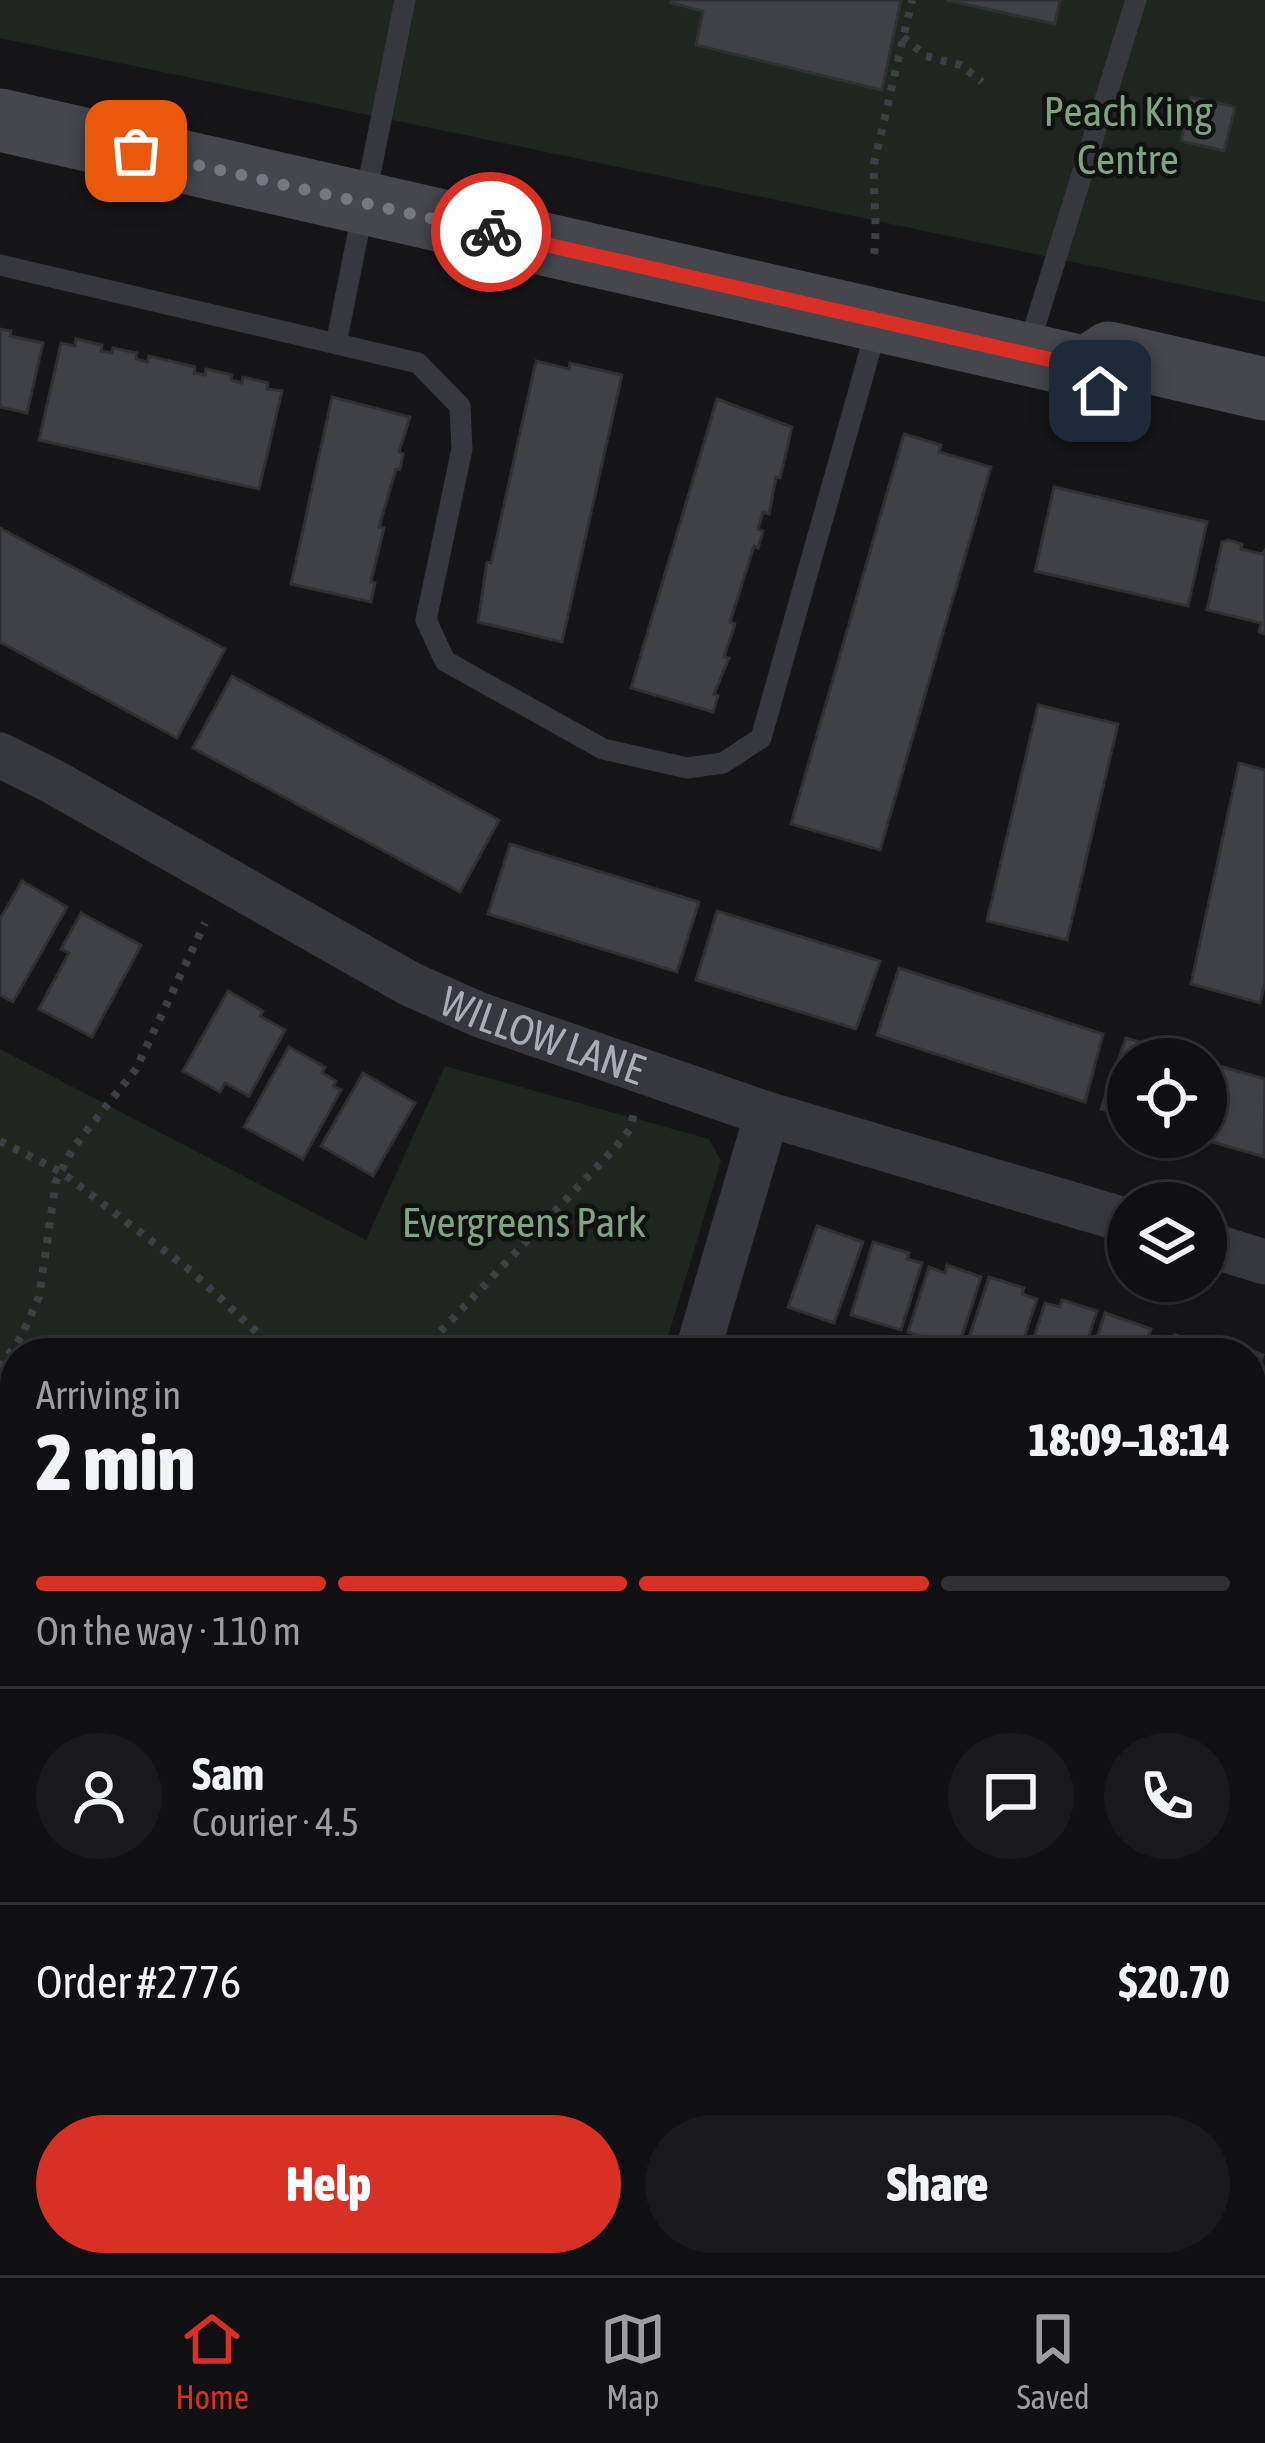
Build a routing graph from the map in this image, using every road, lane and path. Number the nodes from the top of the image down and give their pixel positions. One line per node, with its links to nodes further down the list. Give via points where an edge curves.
1 (404, 0): 7 (lane)
2 (912, 0): 4 (path)
3 (1136, 0): 12 (lane)
4 (903, 37): 5 (path); 8 (path, via 874,164)
5 (982, 82)
6 (0, 120): 7 (main road)
7 (363, 203): 10 (main road); 11 (lane)
8 (874, 254)
9 (0, 265): 11 (lane)
10 (879, 321): 11 (lane, via 761,738 723,763 687,768 604,749 445,661 426,620 462,449 460,406 418,363); 12 (main road)
11 (336, 344)
12 (1025, 355): 13 (main road)
13 (1087, 368): 14 (main road, via 1109,353); 15 (main road, via 1100,391)
14 (1265, 389)
15 (1265, 426)
16 (0, 754): 19 (street, WILLOW LANE, via 410,984 480,1016)
17 (205, 923): 21 (path, via 136,1069)
18 (634, 1113): 27 (path, via 604,1161)
19 (767, 1114): 22 (street, WILLOW LANE); 28 (street)
20 (0, 1141): 21 (path)
21 (61, 1172): 25 (path, via 39,1297); 26 (path, via 191,1270)
22 (1107, 1215)
23 (1227, 1250): 24 (street)
24 (1265, 1262)
25 (20, 1338)
26 (263, 1338)
27 (434, 1338)
28 (701, 1338)

